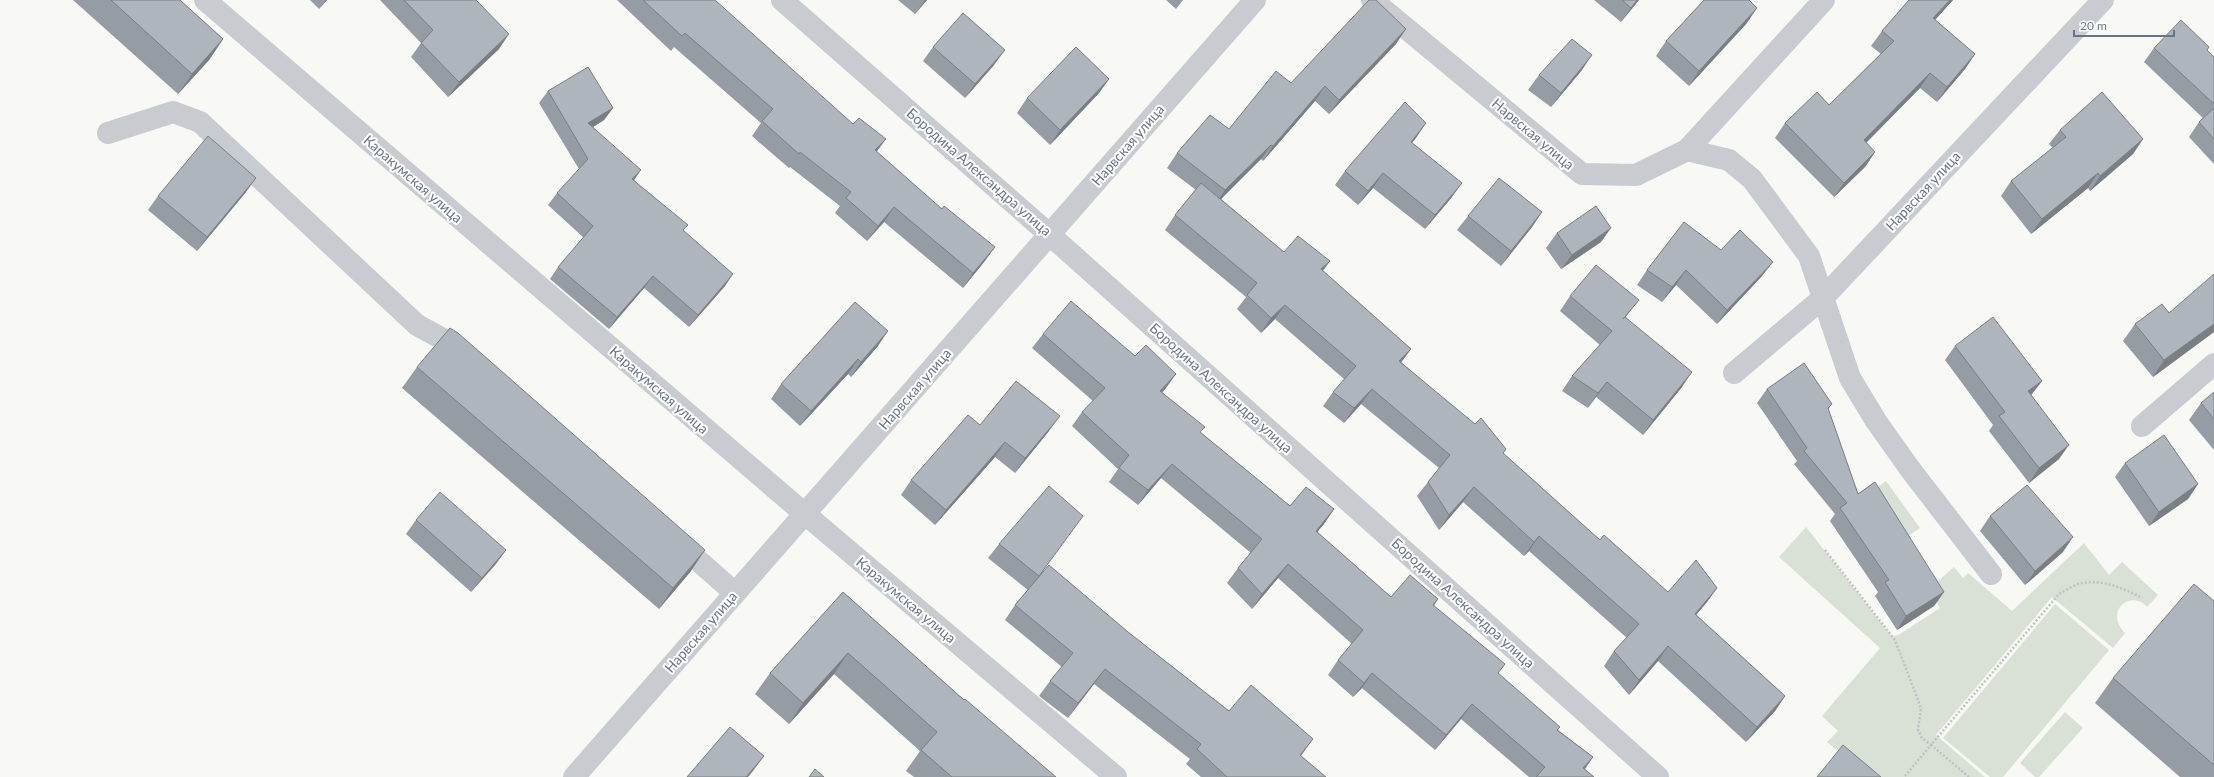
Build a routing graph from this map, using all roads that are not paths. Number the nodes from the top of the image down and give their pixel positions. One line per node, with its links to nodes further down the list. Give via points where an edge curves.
1 (205, 0): 15 (street, Каракумская улица)
2 (782, 0): 9 (street, Бородина Александра улица)
3 (1255, 0): 9 (street, Нарвская улица)
4 (1372, 0): 8 (street, Нарвская улица, via 1582,174 1636,175)
5 (1824, 0): 8 (street, Нарвская улица)
6 (2103, 0): 10 (street, Нарвская улица)
7 (108, 133): 12 (street, via 173,112 200,122 417,325 452,344)
8 (1687, 150): 10 (street, via 1729,160 1752,179 1809,256)
9 (1050, 235): 15 (street, Нарвская улица); 21 (street, Бородина Александра улица)
10 (1823, 298): 13 (street, Нарвская улица); 17 (street, via 1850,378 1876,421)
11 (2214, 364): 14 (street)
12 (481, 370)
13 (1734, 373)
14 (2142, 426)
15 (804, 514): 18 (street, Нарвская улица); 20 (street, Каракумская улица)
16 (658, 526): 18 (street)
17 (1991, 574)
18 (735, 593): 19 (street, Нарвская улица)
19 (574, 777)
20 (1116, 777)
21 (1658, 777)

